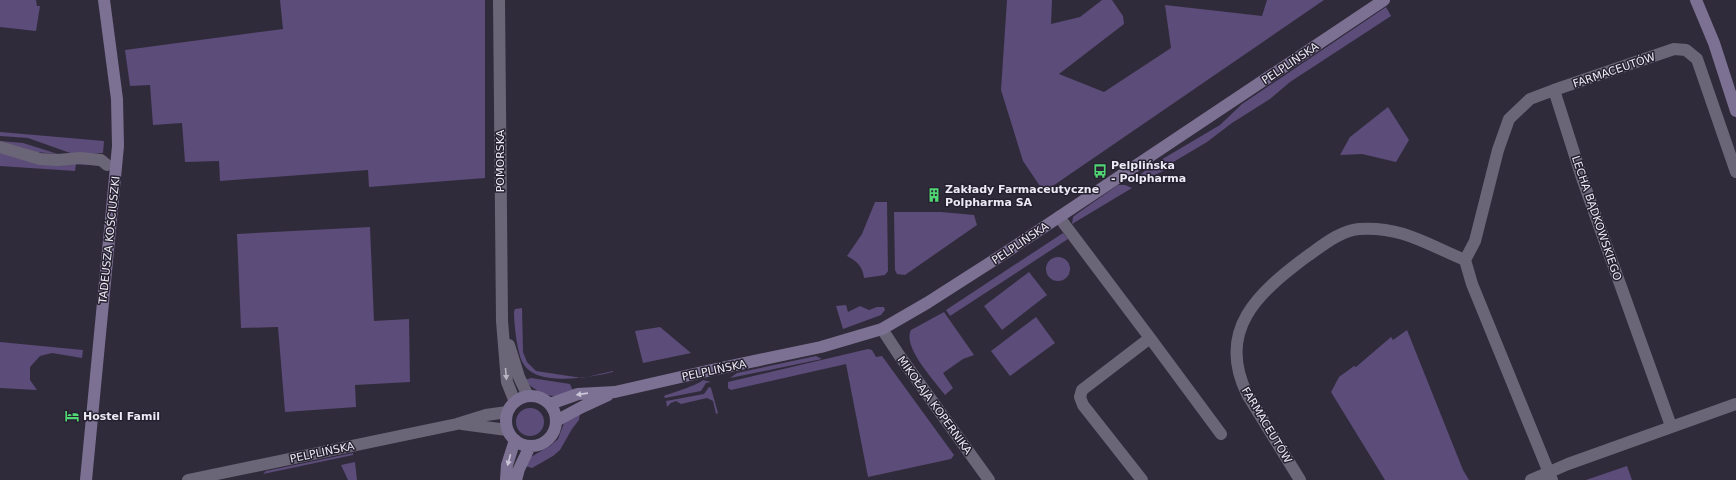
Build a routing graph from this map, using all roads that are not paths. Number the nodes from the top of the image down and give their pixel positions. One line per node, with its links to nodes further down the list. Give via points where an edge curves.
1 (104, 0): 29 (street, TADEUSZA KOŚCIUSZKI, via 117,100 118,146)
2 (499, 0): 12 (street, POMORSKA)
3 (1384, 0): 10 (street, PELPLIŃSKA)
4 (1696, 0): 6 (street, via 1714,43)
5 (1554, 90): 9 (street, FARMACEUTÓW, via 1674,49 1686,50 1697,59); 11 (street, via 1530,99 1509,119 1498,150 1475,241); 23 (street, LECHA BĄDKOWSKIEGO, via 1582,178)
6 (1736, 111)
7 (0, 147): 8 (street, via 40,158 101,160)
8 (107, 166)
9 (1736, 172)
10 (1059, 217): 13 (street, PELPLIŃSKA, via 927,303); 14 (street)
11 (1465, 260): 28 (street, via 1472,284); 35 (street, FARMACEUTÓW, via 1406,234 1358,229 1327,242 1268,287 1255,302 1239,331 1237,361 1240,379)
12 (502, 321): 16 (street, POMORSKA, via 519,378); 17 (street, POMORSKA, one-way to 17, via 507,382)
13 (882, 329): 15 (street, PELPLIŃSKA, via 821,347); 33 (street, MIKOŁAJA KOPERNIKA)
14 (1150, 338): 25 (street); 34 (street, via 1082,390 1080,397 1083,405)
15 (615, 392): 18 (street, PELPLIŃSKA, one-way to 18, via 578,394); 21 (street, PELPLIŃSKA)
16 (528, 396): 17 (street); 18 (street, via 536,396)
17 (515, 402): 20 (street)
18 (550, 404): 21 (street)
19 (1736, 404): 23 (street)
20 (507, 412): 22 (street, PELPLIŃSKA); 24 (street)
21 (556, 421): 27 (street, via 554,431 548,439 540,445)
22 (457, 424): 24 (street, PELPLIŃSKA); 30 (street, PELPLIŃSKA)
23 (1671, 426): 28 (street)
24 (507, 430): 26 (street)
25 (1221, 434)
26 (514, 440): 27 (street); 31 (street, one-way to 31)
27 (530, 446): 32 (street)
28 (1550, 476): 36 (street)
29 (86, 480)
30 (188, 480)
31 (506, 480)
32 (516, 480)
33 (989, 480)
34 (1142, 480)
35 (1300, 480)
36 (1532, 480)

